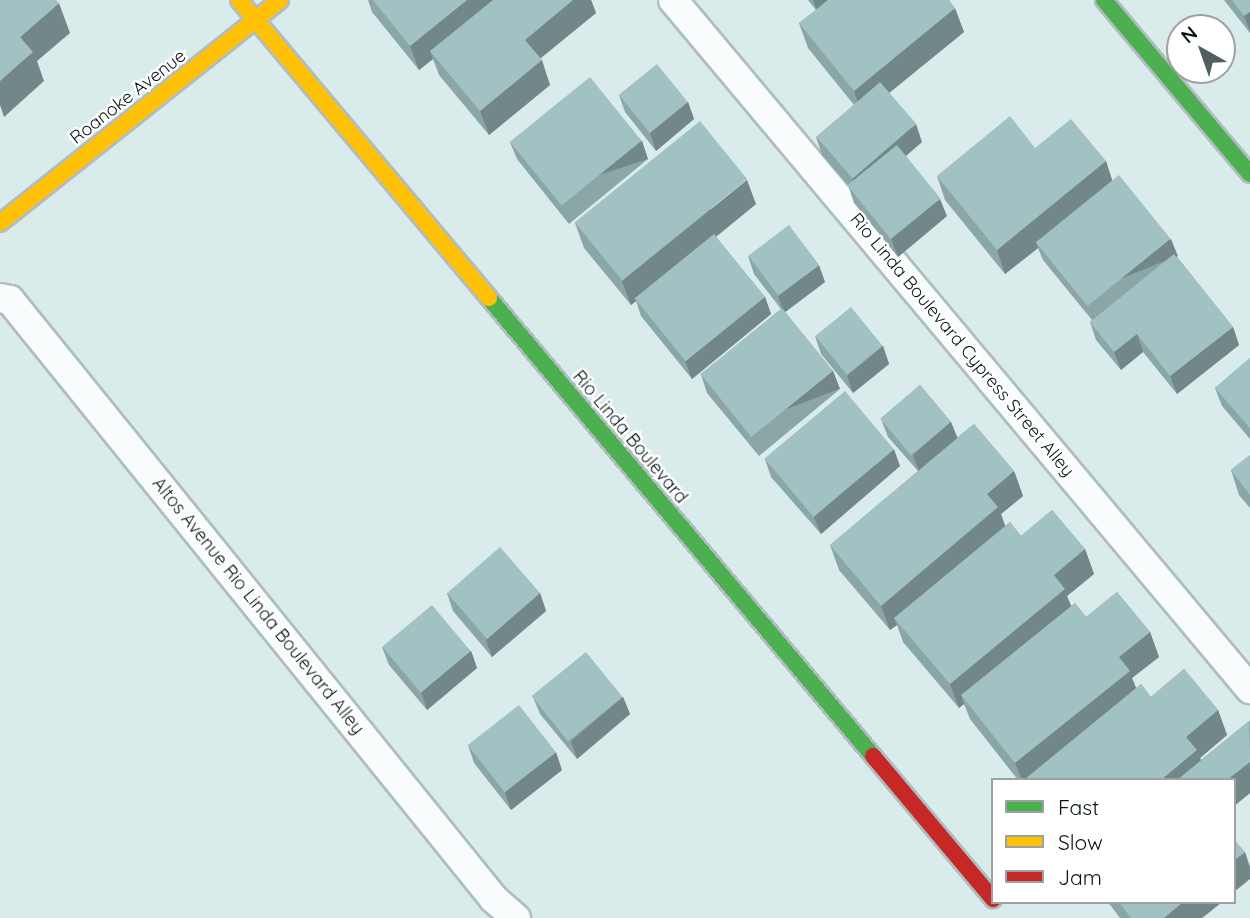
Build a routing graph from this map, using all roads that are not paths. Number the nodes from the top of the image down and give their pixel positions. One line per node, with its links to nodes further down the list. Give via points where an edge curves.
1 (239, 0): 5 (main road, Rio Linda Boulevard)
2 (281, 0): 5 (main road, Roanoke Avenue)
3 (673, 0): 9 (lane, Rio Linda Boulevard Cypress Street Alley)
4 (1104, 0): 6 (main road)
5 (256, 20): 7 (main road, Roanoke Avenue); 10 (main road, Rio Linda Boulevard)
6 (1250, 174)
7 (4, 212)
8 (0, 298): 11 (lane, Altos Avenue Rio Linda Boulevard Alley, via 10,300 485,888)
9 (1250, 689)
10 (991, 897)
11 (516, 918)

